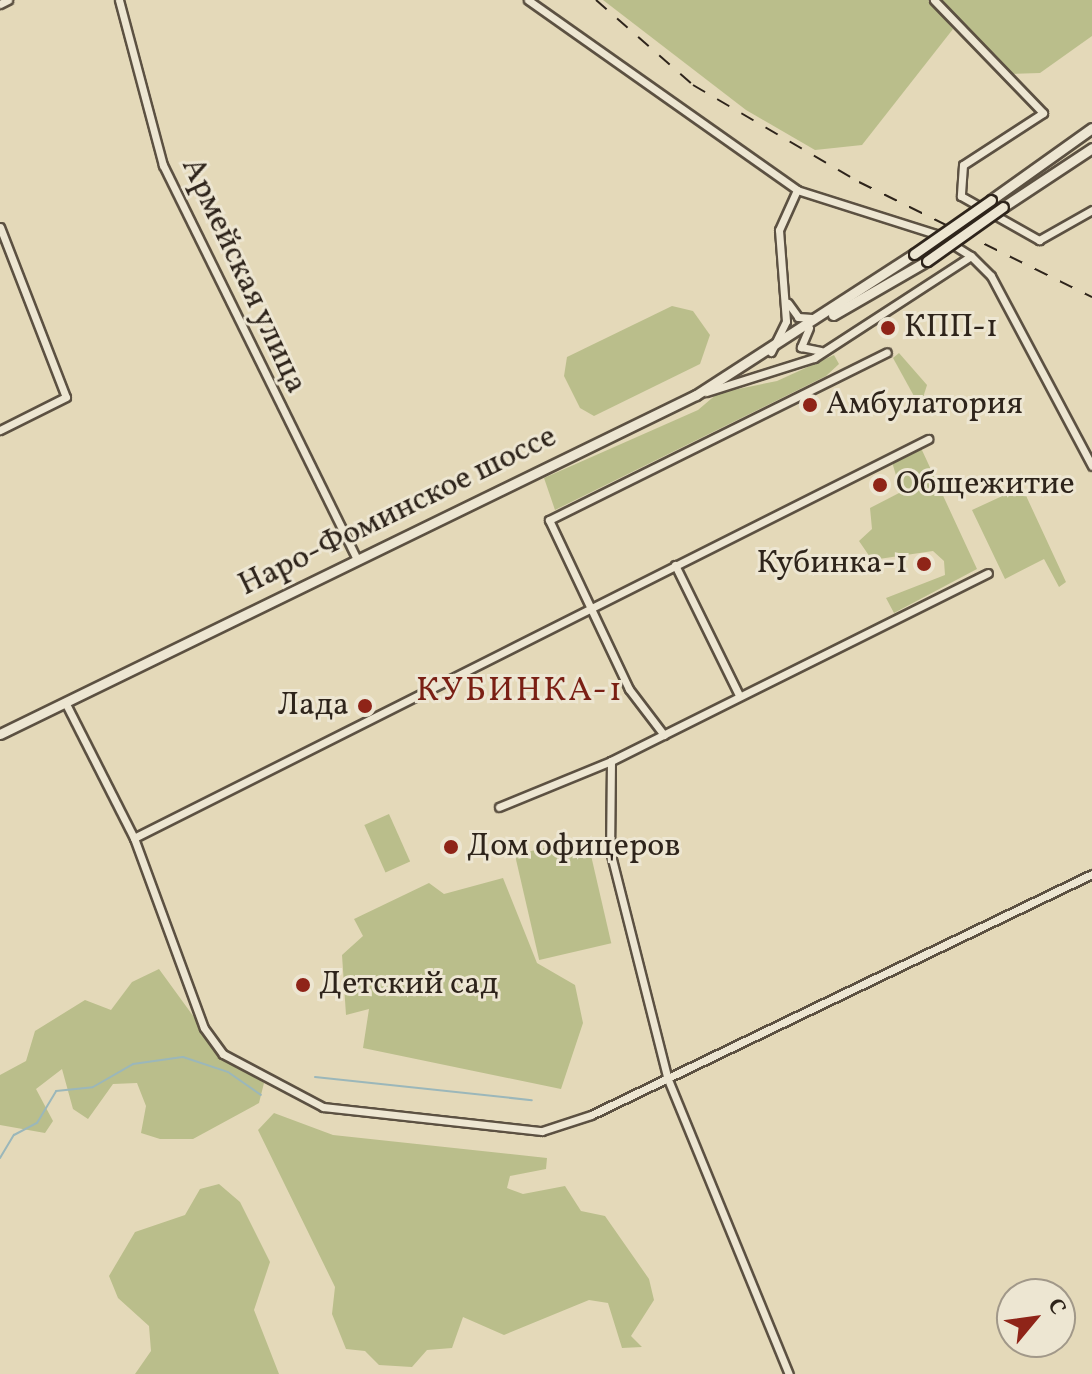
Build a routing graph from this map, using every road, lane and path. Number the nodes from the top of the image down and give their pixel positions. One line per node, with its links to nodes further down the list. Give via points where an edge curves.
1 (8, 0): 5 (street)
2 (119, 0): 22 (street, Армейская улица, via 163,165)
3 (528, 0): 8 (street)
4 (934, 0): 9 (street, via 1043,113 963,165 961,196 1039,240)
5 (0, 4)
6 (1092, 128): 13 (main road, Наро-Фоминское шоссе, bridge)
7 (1092, 148): 14 (main road, Наро-Фоминское шоссе, bridge, via 927,261)
8 (797, 190): 11 (street, via 936,234); 12 (street, via 779,230)
9 (1092, 210)
10 (0, 227): 19 (street, via 66,397)
11 (971, 256): 15 (street); 21 (street, via 991,276)
12 (786, 296): 13 (street, via 804,319); 16 (street, via 784,331)
13 (836, 307): 14 (main road, Наро-Фоминское шоссе)
14 (810, 326): 15 (street, via 800,341 804,352); 16 (main road, Наро-Фоминское шоссе)
15 (827, 348): 18 (street, via 797,365)
16 (771, 352): 18 (main road, Наро-Фоминское шоссе)
17 (887, 352): 25 (street, via 549,520)
18 (696, 395): 22 (main road, Наро-Фоминское шоссе)
19 (0, 430)
20 (928, 439): 23 (street)
21 (1092, 466)
22 (357, 560): 27 (main road, Наро-Фоминское шоссе)
23 (675, 565): 25 (street); 26 (street)
24 (988, 573): 26 (street)
25 (590, 607): 29 (street, via 629,689); 32 (street)
26 (739, 695): 29 (street)
27 (65, 702): 28 (main road, Наро-Фоминское шоссе); 32 (street)
28 (0, 734)
29 (664, 735): 30 (street)
30 (611, 761): 31 (street); 34 (street, via 610,851)
31 (499, 807)
32 (134, 838): 34 (street, via 204,1028 223,1054 323,1107 542,1131)
33 (1092, 874): 34 (street)
34 (667, 1077): 35 (street)
35 (789, 1374)

